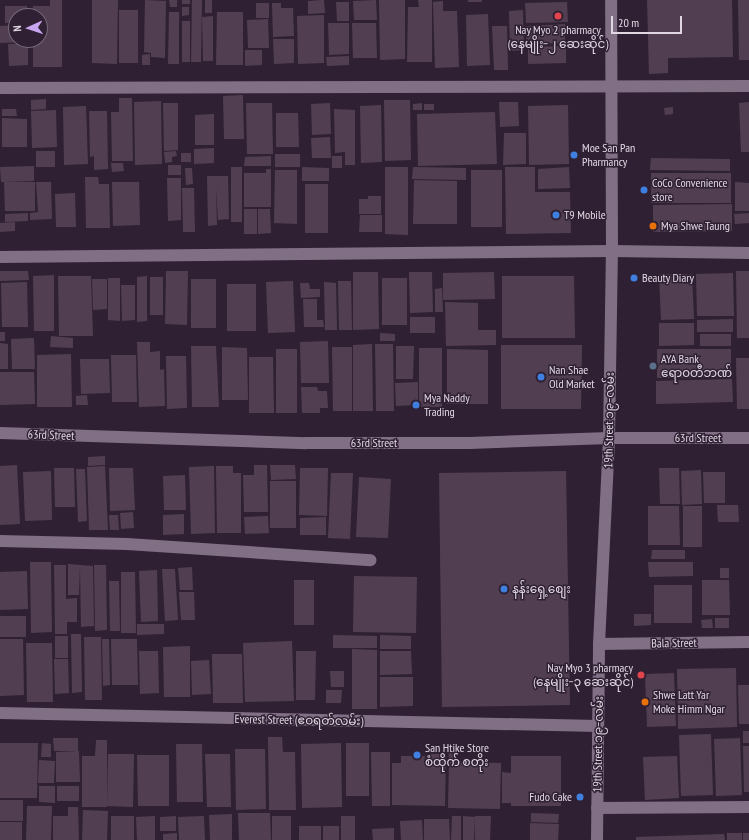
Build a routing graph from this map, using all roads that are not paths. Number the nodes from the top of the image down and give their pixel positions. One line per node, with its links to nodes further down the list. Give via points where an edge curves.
1 (611, 0): 2 (street, 19th Street ၁၉−လမ်း)
2 (612, 85): 3 (street); 4 (street); 5 (street, 19th Street ၁၉−လမ်း)
3 (749, 86)
4 (0, 88)
5 (612, 251): 6 (street); 7 (street); 9 (street, 19th Street ၁၉−လမ်း)
6 (749, 253)
7 (0, 257)
8 (0, 433): 9 (street, 63rd Street, via 306,443 470,443)
9 (609, 438): 10 (street, 63rd Street); 14 (street, 19th Street ၁၉−လမ်း)
10 (749, 438)
11 (0, 541): 12 (street, via 127,544)
12 (370, 560)
13 (749, 642): 14 (street, Bala Street)
14 (599, 644): 16 (street, 19th Street ၁၉−လမ်း)
15 (0, 714): 16 (street, Everest Street (ဧ၀ရတ်လမ်း))
16 (598, 726): 18 (street, 19th Street ၁၉−လမ်း)
17 (749, 807): 18 (street)
18 (597, 808): 19 (street, 19th Street ၁၉−လမ်း)
19 (597, 840)

